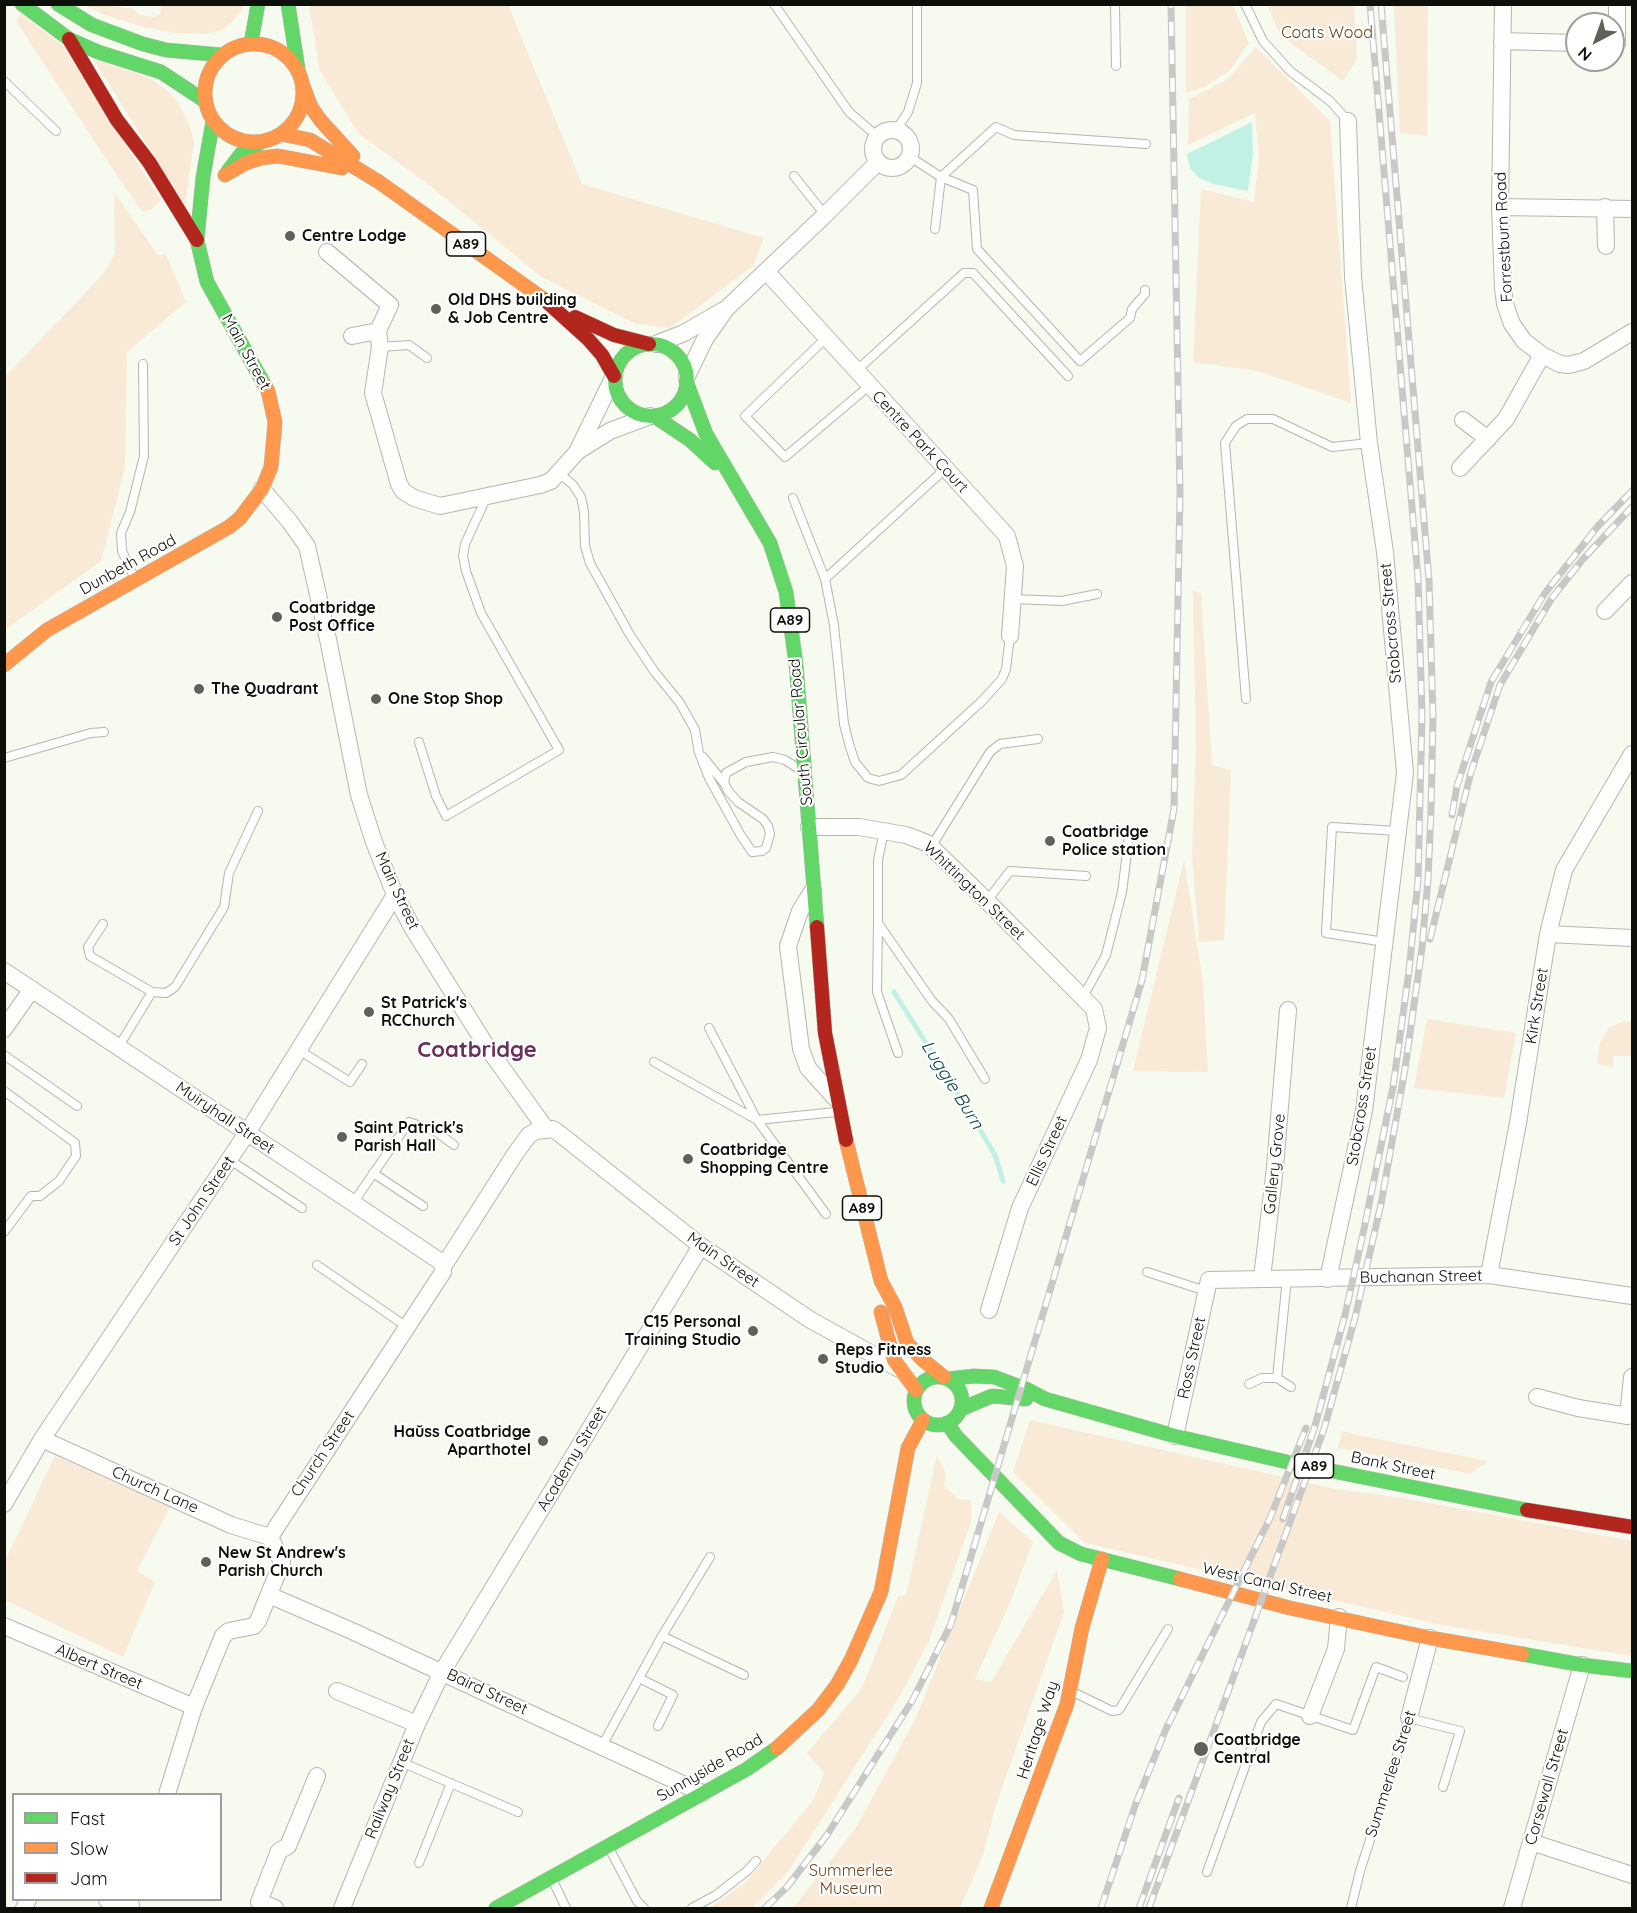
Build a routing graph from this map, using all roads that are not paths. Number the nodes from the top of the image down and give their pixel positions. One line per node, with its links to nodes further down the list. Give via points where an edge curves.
1 (22, 4): 10 (main road)
2 (58, 4): 14 (main road, via 92,25 143,44)
3 (258, 4): 13 (main road)
4 (288, 4): 16 (main road)
5 (774, 4): 25 (lane, via 849,112)
6 (917, 4): 22 (lane, via 917,83 908,112)
7 (1115, 4): 15 (lane)
8 (1245, 4): 21 (lane, Stobcross Street, via 1270,49)
9 (1503, 4): 11 (street, Forrestburn Road)
10 (69, 39): 19 (main road, via 161,72); 41 (main road, via 117,120 149,162)
11 (1502, 41): 12 (street); 35 (street, Forrestburn Road)
12 (1565, 43)
13 (251, 44): 14 (main road); 16 (main road, via 274,48)
14 (222, 55): 19 (main road, via 207,76)
15 (1116, 66)
16 (298, 69): 18 (main road, A89)
17 (4, 81): 23 (lane)
18 (303, 86): 24 (main road, A89, via 301,108); 34 (main road, A89, via 311,106 332,135)
19 (205, 100): 20 (main road)
20 (213, 121): 26 (main road, via 232,138); 39 (main road, Main Street)
21 (1348, 121): 64 (street, Stobcross Street, via 1353,277)
22 (896, 130): 25 (street); 28 (street, via 909,141)
23 (56, 131)
24 (281, 134): 26 (main road, A89); 30 (main road, A89, via 310,140)
25 (878, 137): 29 (street, via 873,148)
26 (261, 142): 31 (main road, Main Street, via 241,154)
27 (1146, 144): 33 (lane, via 1014,135 996,127)
28 (910, 157): 29 (street, via 895,168); 33 (lane)
29 (878, 162): 38 (street)
30 (365, 174): 31 (main road, via 278,156 253,160); 34 (main road, A89)
31 (225, 175): 39 (main road, Main Street, via 209,198)
32 (794, 176): 38 (lane)
33 (941, 177): 40 (lane); 45 (lane, via 973,190 977,249 1080,362 1130,318)
34 (379, 182): 46 (main road, A89)
35 (1500, 207): 36 (street); 53 (street, Forrestburn Road, via 1505,304 1524,341)
36 (1605, 207): 37 (street); 42 (street)
37 (1632, 209)
38 (825, 215): 44 (street)
39 (198, 225): 41 (main road, Main Street)
40 (935, 229)
41 (197, 240): 70 (main road, Main Street, via 207,282 268,391 274,410 271,467)
42 (1606, 246)
43 (327, 252): 51 (street, via 390,305)
44 (766, 271): 47 (street); 50 (street, Centre Park Court)
45 (1145, 290)
46 (553, 306): 52 (main road, A89, via 614,335); 57 (main road, A89, via 602,355)
47 (726, 309): 52 (street, via 684,333); 59 (street, via 705,339)
48 (1632, 332): 53 (street, Forrestburn Road, via 1584,361 1569,365)
49 (352, 336): 51 (street)
50 (826, 338): 56 (street, Centre Park Court); 60 (lane, via 745,416 785,458)
51 (379, 339): 54 (lane, via 410,345); 71 (street, via 373,393 403,491 440,506)
52 (652, 344): 57 (main road, via 633,348 619,363); 59 (main road, A89, via 676,355)
53 (1542, 355): 63 (street, via 1506,419)
54 (426, 358)
55 (143, 364): 73 (lane, via 144,456 121,533 122,551)
56 (856, 371): 58 (lane, via 964,273 973,273); 60 (street, Centre Park Court)
57 (614, 376): 61 (main road, A89, via 619,399 627,408); 65 (street)
58 (1068, 376)
59 (687, 379): 61 (main road, via 677,405); 69 (main road, South Circular Road / A89, via 706,434)
60 (869, 387): 67 (street, Centre Park Court)
61 (652, 416): 65 (street, via 610,431); 69 (main road, South Circular Road / A89, via 690,440)
62 (1463, 420): 63 (street)
63 (1488, 439): 66 (street)
64 (1369, 443): 81 (lane, via 1332,447 1273,419 1247,419 1236,426 1225,443); 95 (street, Stobcross Street, via 1384,552 1405,773)
65 (577, 452): 68 (street)
66 (1460, 468)
67 (945, 469): 74 (lane); 77 (street, Centre Park Court, via 1007,536 1015,566)
68 (559, 473): 71 (street, via 540,485); 85 (lane, via 581,497 590,563 630,635 680,703 695,730)
69 (732, 480): 88 (main road, South Circular Road / A89, via 770,543 786,592)
70 (262, 489): 73 (main road, Dunbeth Road, via 229,527); 100 (street, Main Street, via 307,546 359,795)
71 (487, 496): 84 (lane, via 465,544 466,571 481,613 559,750 446,816)
72 (793, 498): 74 (lane)
73 (135, 579): 80 (main road, Dunbeth Road, via 47,630)
74 (825, 579): 79 (lane, via 844,724 860,770 874,781 901,775 996,687 1006,669)
75 (1632, 583): 78 (street)
76 (1097, 594): 77 (lane, via 1062,601)
77 (1014, 599): 79 (street, Centre Park Court)
78 (1605, 610)
79 (1010, 636)
80 (4, 665)
81 (1246, 699)
82 (104, 732): 87 (lane)
83 (1038, 739): 97 (lane, via 1000,744 990,752)
84 (419, 742)
85 (699, 753): 89 (lane); 92 (lane)
86 (1632, 754): 104 (street, Kirk Street, via 1564,870)
87 (4, 758)
88 (804, 772): 89 (lane, via 785,760 768,757 730,770); 93 (main road, South Circular Road / A89)
89 (724, 783): 90 (lane)
90 (738, 802): 92 (lane); 92 (lane, via 768,826 770,841 766,848 752,852)
91 (258, 811): 109 (lane, via 229,873 224,907 175,987 166,993)
92 (732, 820)
93 (809, 827): 94 (street, Whittington Street); 99 (main road, South Circular Road / A89)
94 (884, 831): 97 (street, Whittington Street, via 918,838); 102 (lane, via 878,860)
95 (1398, 831): 106 (street, Stobcross Street); 106 (lane, via 1332,827 1326,933)
96 (1129, 837): 110 (lane, via 1122,892 1106,955)
97 (931, 847): 101 (street, Whittington Street)
98 (1086, 876): 101 (lane, via 1010,871)
99 (813, 890): 125 (main road, South Circular Road / A89, via 825,1033); 125 (street, South Circular Road, via 800,910 788,946 801,1049 808,1068)
100 (395, 895): 116 (street, St John Street); 127 (street, Main Street, via 488,1047)
101 (987, 901): 110 (street, Whittington Street)
102 (878, 923): 118 (lane, via 877,992); 122 (lane, via 949,1019)
103 (103, 924): 109 (lane, via 88,947 90,956)
104 (1548, 934): 105 (street); 141 (street, Kirk Street)
105 (1632, 938)
106 (1385, 942): 144 (street, Stobcross Street, via 1364,1111)
107 (4, 971): 108 (street, Muiryhall Street)
108 (32, 989): 113 (street); 114 (street, Muiryhall Street)
109 (152, 992): 114 (lane)
110 (1083, 997): 148 (street, Ellis Street, via 1097,1019 1095,1042 1020,1208)
111 (1288, 1010): 117 (street, Gallery Grove)
112 (709, 1028): 126 (lane)
113 (4, 1029)
114 (119, 1046): 128 (street, Muiryhall Street)
115 (1303, 1049): 117 (street)
116 (297, 1050): 121 (lane, via 350,1082); 128 (street, St John Street)
117 (1286, 1050): 142 (street, Gallery Grove)
118 (898, 1053)
119 (4, 1055): 124 (lane)
120 (654, 1062): 126 (lane)
121 (362, 1064)
122 (985, 1078)
123 (4, 1091): 136 (lane, via 75,1143 76,1156 59,1180 40,1196 31,1196)
124 (77, 1106)
125 (838, 1106): 126 (lane); 145 (main road, South Circular Road / A89)
126 (757, 1120): 135 (lane)
127 (546, 1129): 137 (street, Main Street, via 560,1134); 139 (street, Church Street, via 528,1135)
128 (247, 1133): 130 (street, St John Street); 132 (street, Muiryhall Street)
129 (454, 1145): 131 (lane, via 435,1131 409,1122)
130 (230, 1160): 134 (lane); 164 (street, St John Street)
131 (374, 1173): 132 (lane); 133 (lane)
132 (353, 1203): 139 (street, Muiryhall Street)
133 (423, 1206)
134 (302, 1208)
135 (826, 1214)
136 (4, 1232)
137 (701, 1246): 150 (street, Main Street, via 809,1319); 178 (street, Academy Street)
138 (316, 1264): 149 (lane)
139 (443, 1267): 149 (street, Church Street)
140 (1147, 1272): 146 (lane)
141 (1489, 1275): 144 (street, Buchanan Street); 147 (street, Buchanan Street)
142 (1263, 1278): 143 (street, Buchanan Street); 146 (street, Buchanan Street)
143 (1287, 1278): 144 (street, Buchanan Street); 153 (lane)
144 (1328, 1279)
145 (881, 1281): 150 (main road, South Circular Road / A89, via 880,1313 890,1350); 152 (main road, South Circular Road / A89, via 907,1343)
146 (1207, 1285): 163 (street, Ross Street)
147 (1632, 1296)
148 (989, 1310)
149 (407, 1327): 167 (street, Church Street)
150 (902, 1370): 156 (main road, South Circular Road / A89)
151 (1632, 1377): 160 (street)
152 (946, 1378): 156 (main road, A89, via 931,1377); 158 (main road, Bank Street / A89, via 994,1377); 159 (main road, A89, via 960,1390)
153 (1278, 1378): 154 (lane, via 1262,1378); 155 (lane)
154 (1249, 1384)
155 (1291, 1387)
156 (916, 1390): 161 (main road, A89, via 913,1403)
157 (1537, 1397): 160 (street)
158 (1045, 1399): 159 (main road, Bank Street / A89, via 992,1396); 163 (main road, Bank Street / A89)
159 (961, 1409): 162 (main road, A89)
160 (1630, 1417)
161 (923, 1420): 162 (main road, via 935,1425); 195 (main road, Sunnyside Road, via 908,1448 881,1592 837,1686 818,1710 775,1750)
162 (947, 1423): 169 (main road, West Canal Street, via 1059,1544)
163 (1175, 1436): 166 (main road, Bank Street / A89, via 1508,1507)
164 (42, 1439): 165 (street, St John Street); 167 (street, Church Lane, via 231,1525)
165 (5, 1504)
166 (1632, 1527)
167 (270, 1537): 170 (street, via 282,1562)
168 (710, 1557): 174 (lane)
169 (1102, 1559): 171 (main road, West Canal Street); 182 (main road, Heritage Way, via 1082,1628)
170 (269, 1595): 178 (street, Baird Street); 184 (street, via 254,1626 223,1636)
171 (1339, 1617): 175 (main road, West Canal Street); 185 (street, via 1336,1649)
172 (4, 1626): 184 (street, Albert Street)
173 (1168, 1629): 182 (lane, via 1119,1710 1112,1712)
174 (662, 1636): 179 (lane); 181 (lane)
175 (1430, 1638): 176 (main road, West Canal Street); 186 (street, Summerlee Street)
176 (1582, 1665): 177 (main road, West Canal Street); 197 (street, Corsewall Street)
177 (1632, 1671)
178 (442, 1672): 187 (street, Railway Street); 189 (street, Baird Street)
179 (744, 1675)
180 (1403, 1677): 185 (lane, via 1376,1667 1353,1730)
181 (639, 1678): 188 (lane, via 673,1695); 189 (lane)
182 (1070, 1690): 210 (main road, Heritage Way)
183 (337, 1691): 187 (street)
184 (194, 1707): 194 (street)
185 (1310, 1716): 201 (lane, via 1276,1704 1261,1722)
186 (1410, 1718): 193 (lane, via 1460,1731); 211 (lane, Summerlee Street)
187 (417, 1724): 190 (street, Railway Street)
188 (658, 1726)
189 (602, 1746): 195 (street, Baird Street)
190 (401, 1762): 192 (lane); 205 (street, Railway Street)
191 (317, 1776): 204 (street, via 288,1846 279,1851 259,1902)
192 (451, 1783): 196 (lane); 200 (lane)
193 (1443, 1787)
194 (167, 1793)
195 (702, 1793): 198 (main road, Sunnyside Road)
196 (518, 1812)
197 (1531, 1842): 202 (street); 212 (street, Corsewall Street)
198 (608, 1845): 203 (main road, Sunnyside Road); 208 (lane)
199 (756, 1861): 209 (lane, via 716,1895)
200 (419, 1863)
201 (1207, 1872)
202 (1632, 1875)
203 (551, 1877): 206 (main road, Sunnyside Road); 207 (lane)
204 (275, 1908)
205 (342, 1908)
206 (496, 1908)
207 (566, 1908)
208 (644, 1908)
209 (692, 1908)
210 (991, 1908)
211 (1351, 1908)
212 (1512, 1908)

